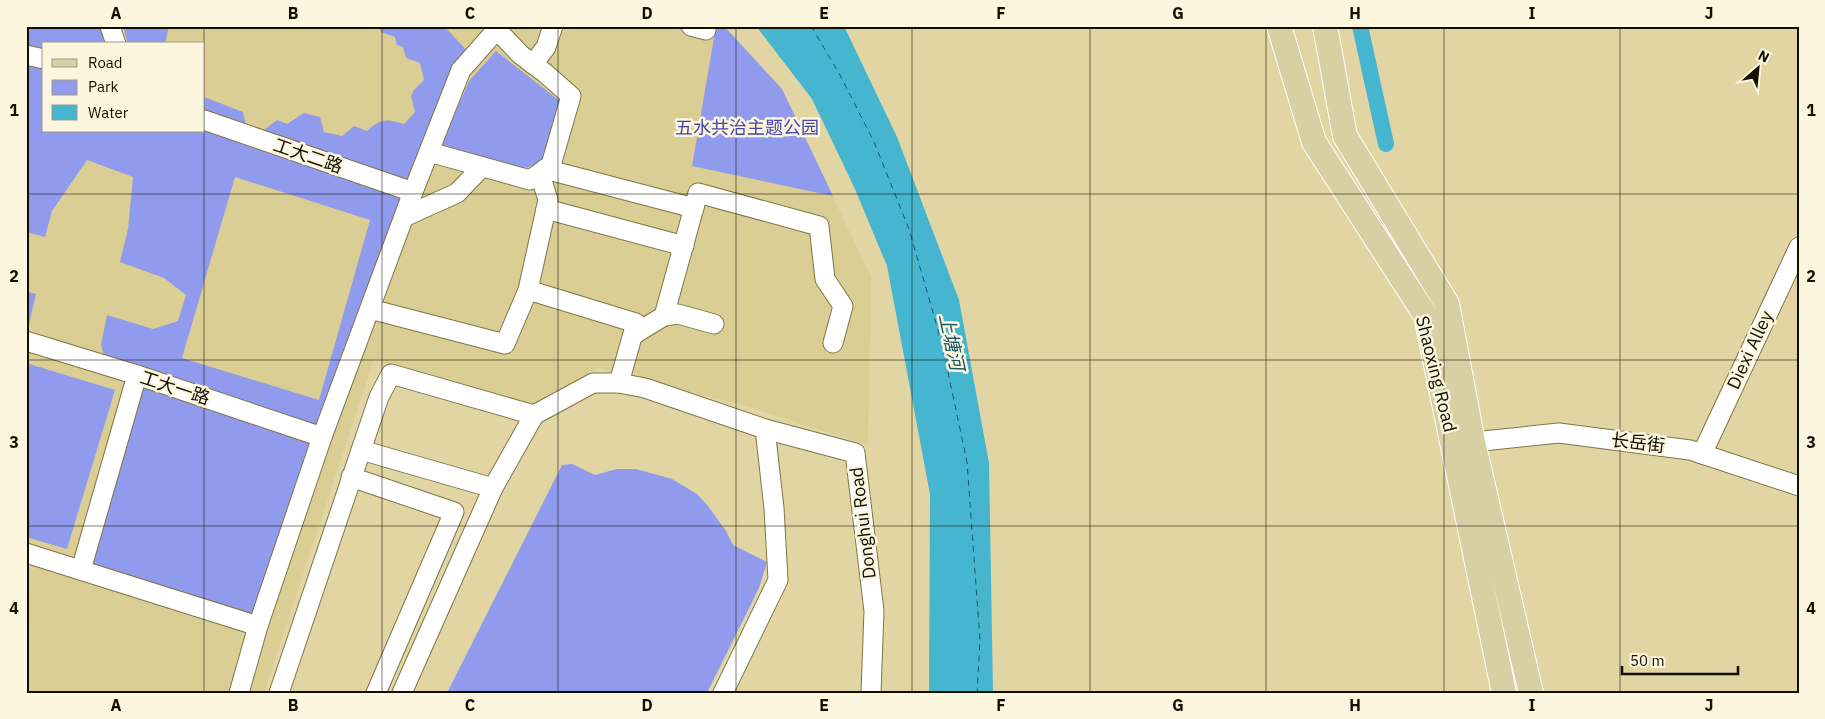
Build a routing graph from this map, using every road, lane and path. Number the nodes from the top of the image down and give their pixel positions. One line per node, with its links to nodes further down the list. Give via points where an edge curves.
1 (110, 26): 6 (street)
2 (553, 26): 9 (street, via 546,47)
3 (1279, 26): 47 (main road, Shaoxing Road, via 1314,142 1426,316)
4 (1326, 26): 32 (main road, Shaoxing Road, via 1345,136 1447,304)
5 (499, 28): 9 (street, via 521,55); 11 (street, via 462,70)
6 (115, 42)
7 (26, 55): 8 (street)
8 (42, 59)
9 (533, 64): 13 (street, via 571,96 551,165)
10 (205, 120): 14 (street, 工大二路)
11 (429, 152): 12 (street); 14 (street)
12 (482, 167): 13 (street, via 530,180); 17 (street, via 457,194)
13 (543, 171): 15 (street); 16 (street, via 548,200)
14 (413, 192): 17 (street)
15 (694, 208): 18 (street); 26 (street, via 698,193 819,226 825,279 843,306)
16 (546, 209): 18 (street); 20 (street)
17 (404, 217): 21 (street)
18 (684, 246): 22 (street)
19 (1799, 247): 34 (street, Diexi Alley)
20 (528, 290): 21 (street, via 504,344); 24 (street, via 636,323)
21 (370, 309): 31 (street)
22 (664, 316): 23 (street, via 678,314); 24 (street)
23 (714, 324)
24 (633, 335): 28 (street)
25 (26, 341): 27 (street, 工大一路)
26 (833, 343)
27 (137, 375): 31 (street, 工大一路); 39 (street)
28 (618, 383): 29 (street, Donghui Road, via 593,383); 30 (street, Donghui Road, via 645,388)
29 (534, 415): 33 (street, via 391,374 379,397); 37 (street)
30 (765, 428): 45 (street, via 778,580); 46 (street, Donghui Road, via 855,453 874,611)
31 (322, 437): 40 (street)
32 (1473, 442): 34 (street, 长岳街, via 1559,433); 48 (main road, Shaoxing Road)
33 (361, 450): 35 (street); 37 (street)
34 (1702, 454): 36 (street, 长岳街)
35 (352, 477): 42 (street); 43 (street, via 454,512)
36 (1799, 486)
37 (493, 488): 44 (street)
38 (26, 554): 39 (street)
39 (80, 570): 40 (street)
40 (258, 626): 41 (street)
41 (239, 693)
42 (279, 693)
43 (376, 693)
44 (402, 693)
45 (723, 693)
46 (871, 693)
47 (1504, 693)
48 (1531, 693)

